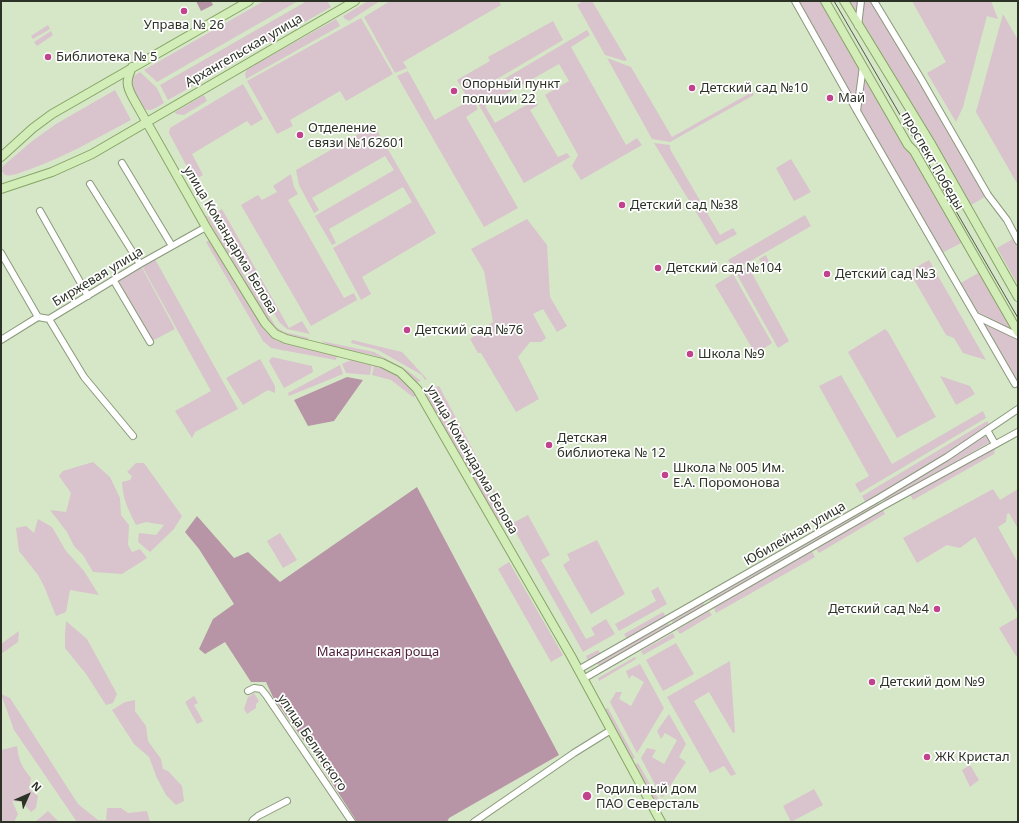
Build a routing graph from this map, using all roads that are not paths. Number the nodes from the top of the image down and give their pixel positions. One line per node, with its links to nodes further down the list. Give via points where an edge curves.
1 (249, 1): 10 (main road)
2 (354, 1): 12 (main road, Архангельская улица)
3 (795, 1): 11 (street)
4 (825, 1): 9 (main road, проспект Победы)
5 (844, 1): 8 (main road, проспект Победы)
6 (861, 1): 8 (street)
7 (874, 1): 19 (street, via 988,195)
8 (858, 26): 25 (main road, проспект Победы, via 930,142)
9 (863, 66): 11 (street); 29 (main road, проспект Победы)
10 (132, 67): 12 (main road, улица Командарма Белова, via 127,82 128,88); 13 (main road, via 52,114)
11 (857, 111): 26 (street)
12 (146, 123): 16 (main road, Архангельская улица, via 72,164); 18 (main road, улица Командарма Белова)
13 (1, 157)
14 (122, 163): 20 (street)
15 (90, 184): 22 (street)
16 (1, 189)
17 (40, 212): 24 (street)
18 (206, 227): 20 (street, Биржевая улица); 43 (main road, улица Командарма Белова, via 265,324 275,334 382,363 400,372 417,389)
19 (1018, 241)
20 (172, 246): 22 (street, Биржевая улица)
21 (1, 253): 27 (street)
22 (140, 264): 23 (street, Биржевая улица)
23 (114, 280): 24 (street, Биржевая улица); 32 (street)
24 (88, 296): 28 (street, Биржевая улица)
25 (1018, 297)
26 (976, 316): 30 (street); 33 (street)
27 (38, 317): 28 (street, Биржевая улица); 31 (street)
28 (50, 319): 37 (street, via 84,377)
29 (1018, 332)
30 (1018, 336)
31 (1, 340)
32 (150, 342)
33 (1015, 384)
34 (1018, 409): 35 (street, Юбилейная улица)
35 (987, 430): 38 (street); 39 (street, Юбилейная улица, via 947,458)
36 (1018, 432): 38 (street, Юбилейная улица)
37 (133, 436)
38 (995, 444): 40 (street, Юбилейная улица)
39 (879, 498): 40 (street); 41 (street, Юбилейная улица)
40 (883, 506): 42 (street, Юбилейная улица)
41 (705, 598): 42 (street); 43 (street, Юбилейная улица)
42 (710, 606): 44 (street, Юбилейная улица)
43 (578, 670): 44 (main road, улица Командарма Белова)
44 (583, 679): 46 (main road, улица Командарма Белова)
45 (248, 691): 49 (street, улица Белинского, via 254,688 261,689 266,695)
46 (611, 730): 50 (street); 51 (main road, улица Командарма Белова)
47 (287, 801): 48 (street, via 258,816)
48 (252, 822)
49 (352, 822)
50 (474, 822)
51 (661, 822)

